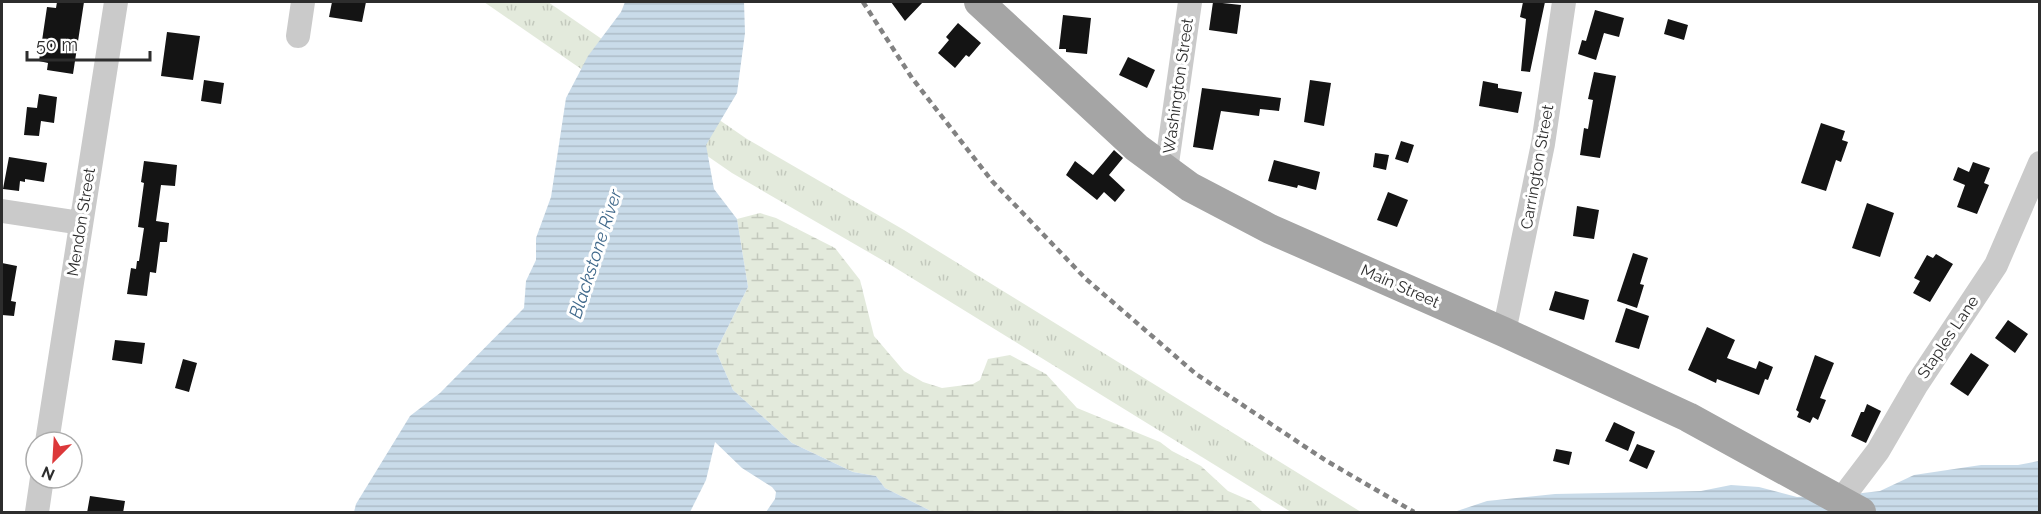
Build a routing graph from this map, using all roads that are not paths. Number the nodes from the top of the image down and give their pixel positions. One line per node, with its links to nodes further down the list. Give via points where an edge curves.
1 (116, 2): 10 (street, Mendon Street)
2 (303, 2): 6 (street)
3 (979, 2): 8 (main road, Main Street, via 1137,148)
4 (1190, 2): 8 (street, Washington Street)
5 (1564, 2): 11 (street, Carrington Street, via 1543,144)
6 (298, 36)
7 (2040, 163): 14 (street, Staples Lane, via 1996,265 1917,384)
8 (1166, 170): 11 (main road, Main Street, via 1270,229)
9 (2, 211): 10 (street)
10 (81, 223): 12 (street, Mendon Street)
11 (1504, 332): 14 (main road, Main Street, via 1688,417 1810,484)
12 (49, 430)
13 (40, 490): 15 (street)
14 (1850, 500)
15 (37, 513)

